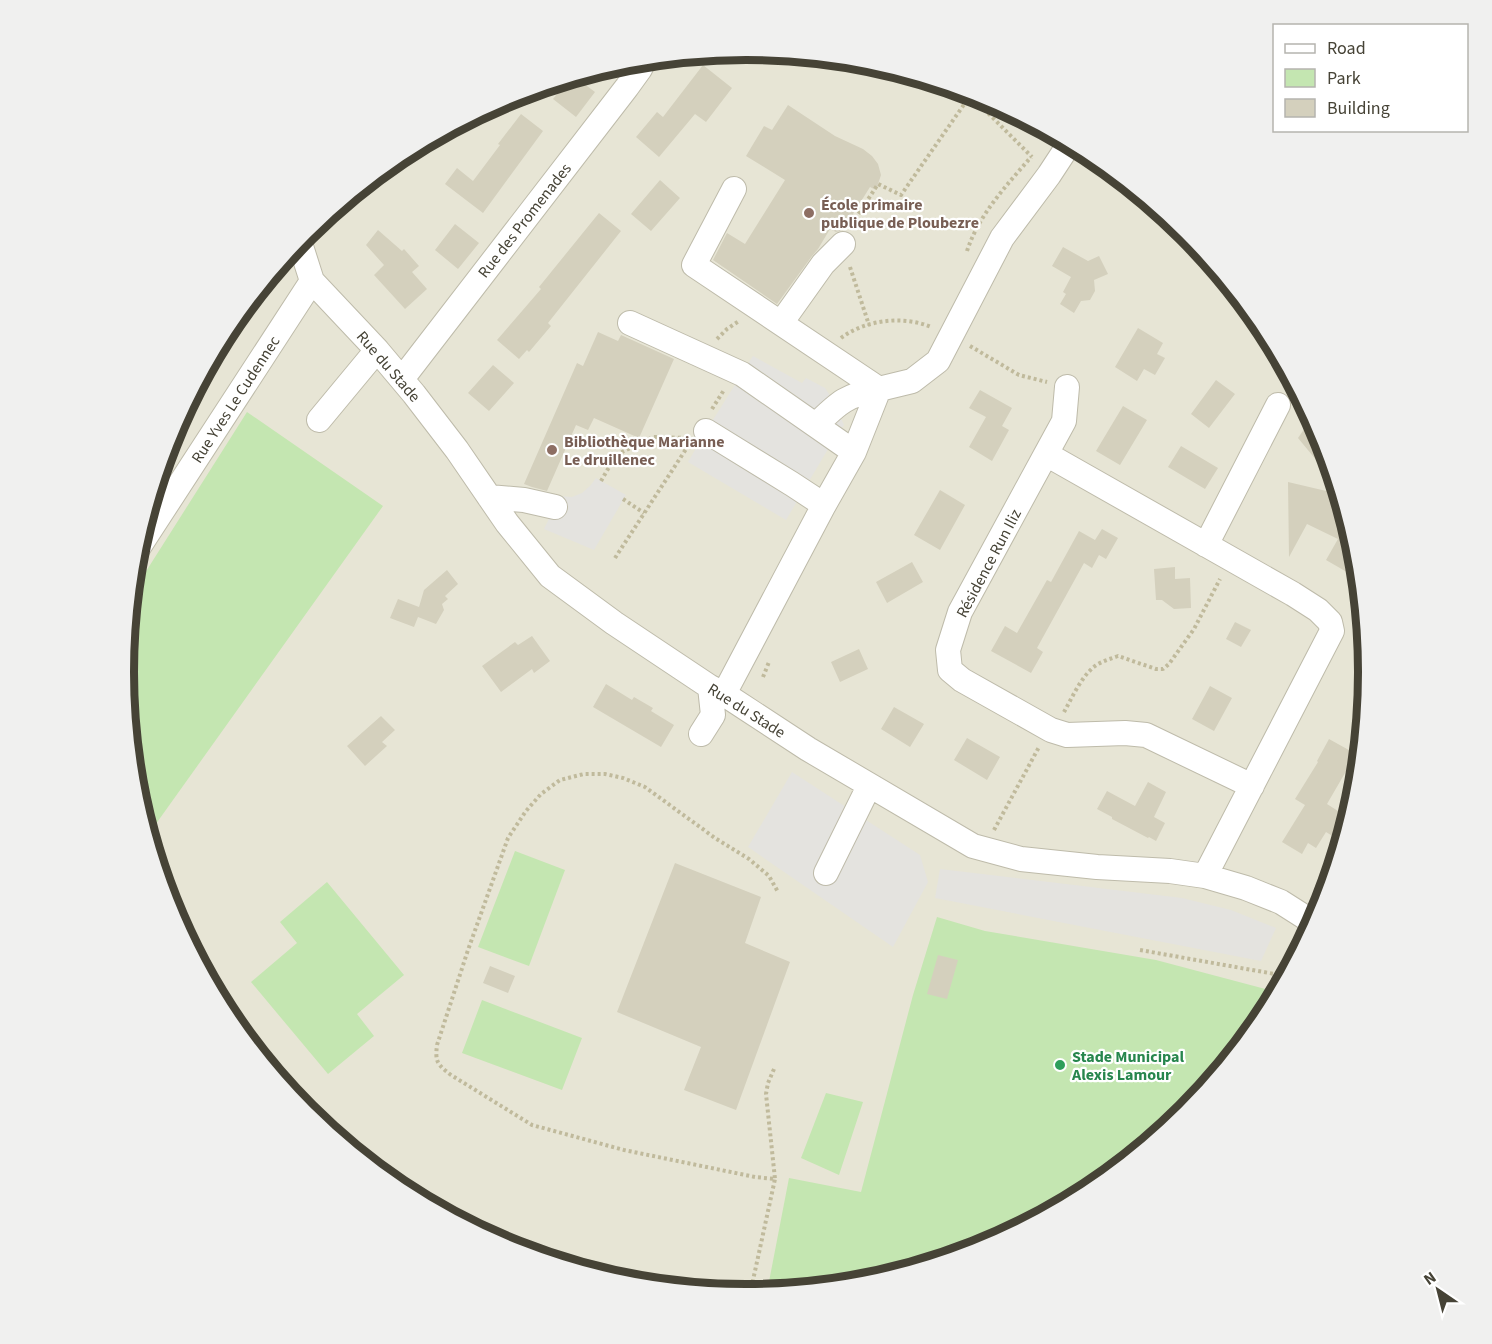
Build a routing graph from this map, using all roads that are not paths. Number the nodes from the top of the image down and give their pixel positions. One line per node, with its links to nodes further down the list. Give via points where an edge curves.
1 (639, 70): 10 (street, Rue des Promenades)
2 (1065, 150): 12 (street, via 1002,238 939,361 912,381)
3 (734, 189): 8 (street, via 694,265)
4 (843, 244): 8 (street, via 823,264)
5 (302, 250): 6 (street)
6 (312, 281): 9 (street, Rue du Stade); 22 (street, Rue Yves Le Cudennec)
7 (630, 323): 16 (street, via 742,374)
8 (781, 323): 12 (street)
9 (377, 350): 10 (street, Rue du Stade); 14 (street)
10 (402, 379): 19 (street, Rue du Stade)
11 (1067, 387): 18 (street, Résidence Run Iliz, via 1065,421)
12 (879, 389): 16 (street, via 857,393 836,405); 17 (street)
13 (1278, 405): 23 (street)
14 (319, 420)
15 (709, 420): 20 (street)
16 (816, 425): 17 (street)
17 (854, 452): 20 (street)
18 (1046, 454): 23 (street); 27 (street, Résidence Run Iliz, via 960,612 948,650 950,670 1051,730 1067,735 1146,735)
19 (489, 497): 21 (street); 24 (street, Rue du Stade, via 550,576)
20 (824, 505): 24 (street)
21 (555, 507)
22 (152, 527)
23 (1206, 545): 27 (street, via 1318,610 1330,622 1332,631)
24 (717, 691): 25 (street, via 713,715); 26 (street, Rue du Stade)
25 (701, 734)
26 (869, 786): 28 (street); 29 (street, Rue du Stade, via 970,844 1021,859)
27 (1252, 786): 29 (street)
28 (826, 873)
29 (1205, 876): 30 (street, Rue du Stade, via 1281,902)
30 (1306, 918)

